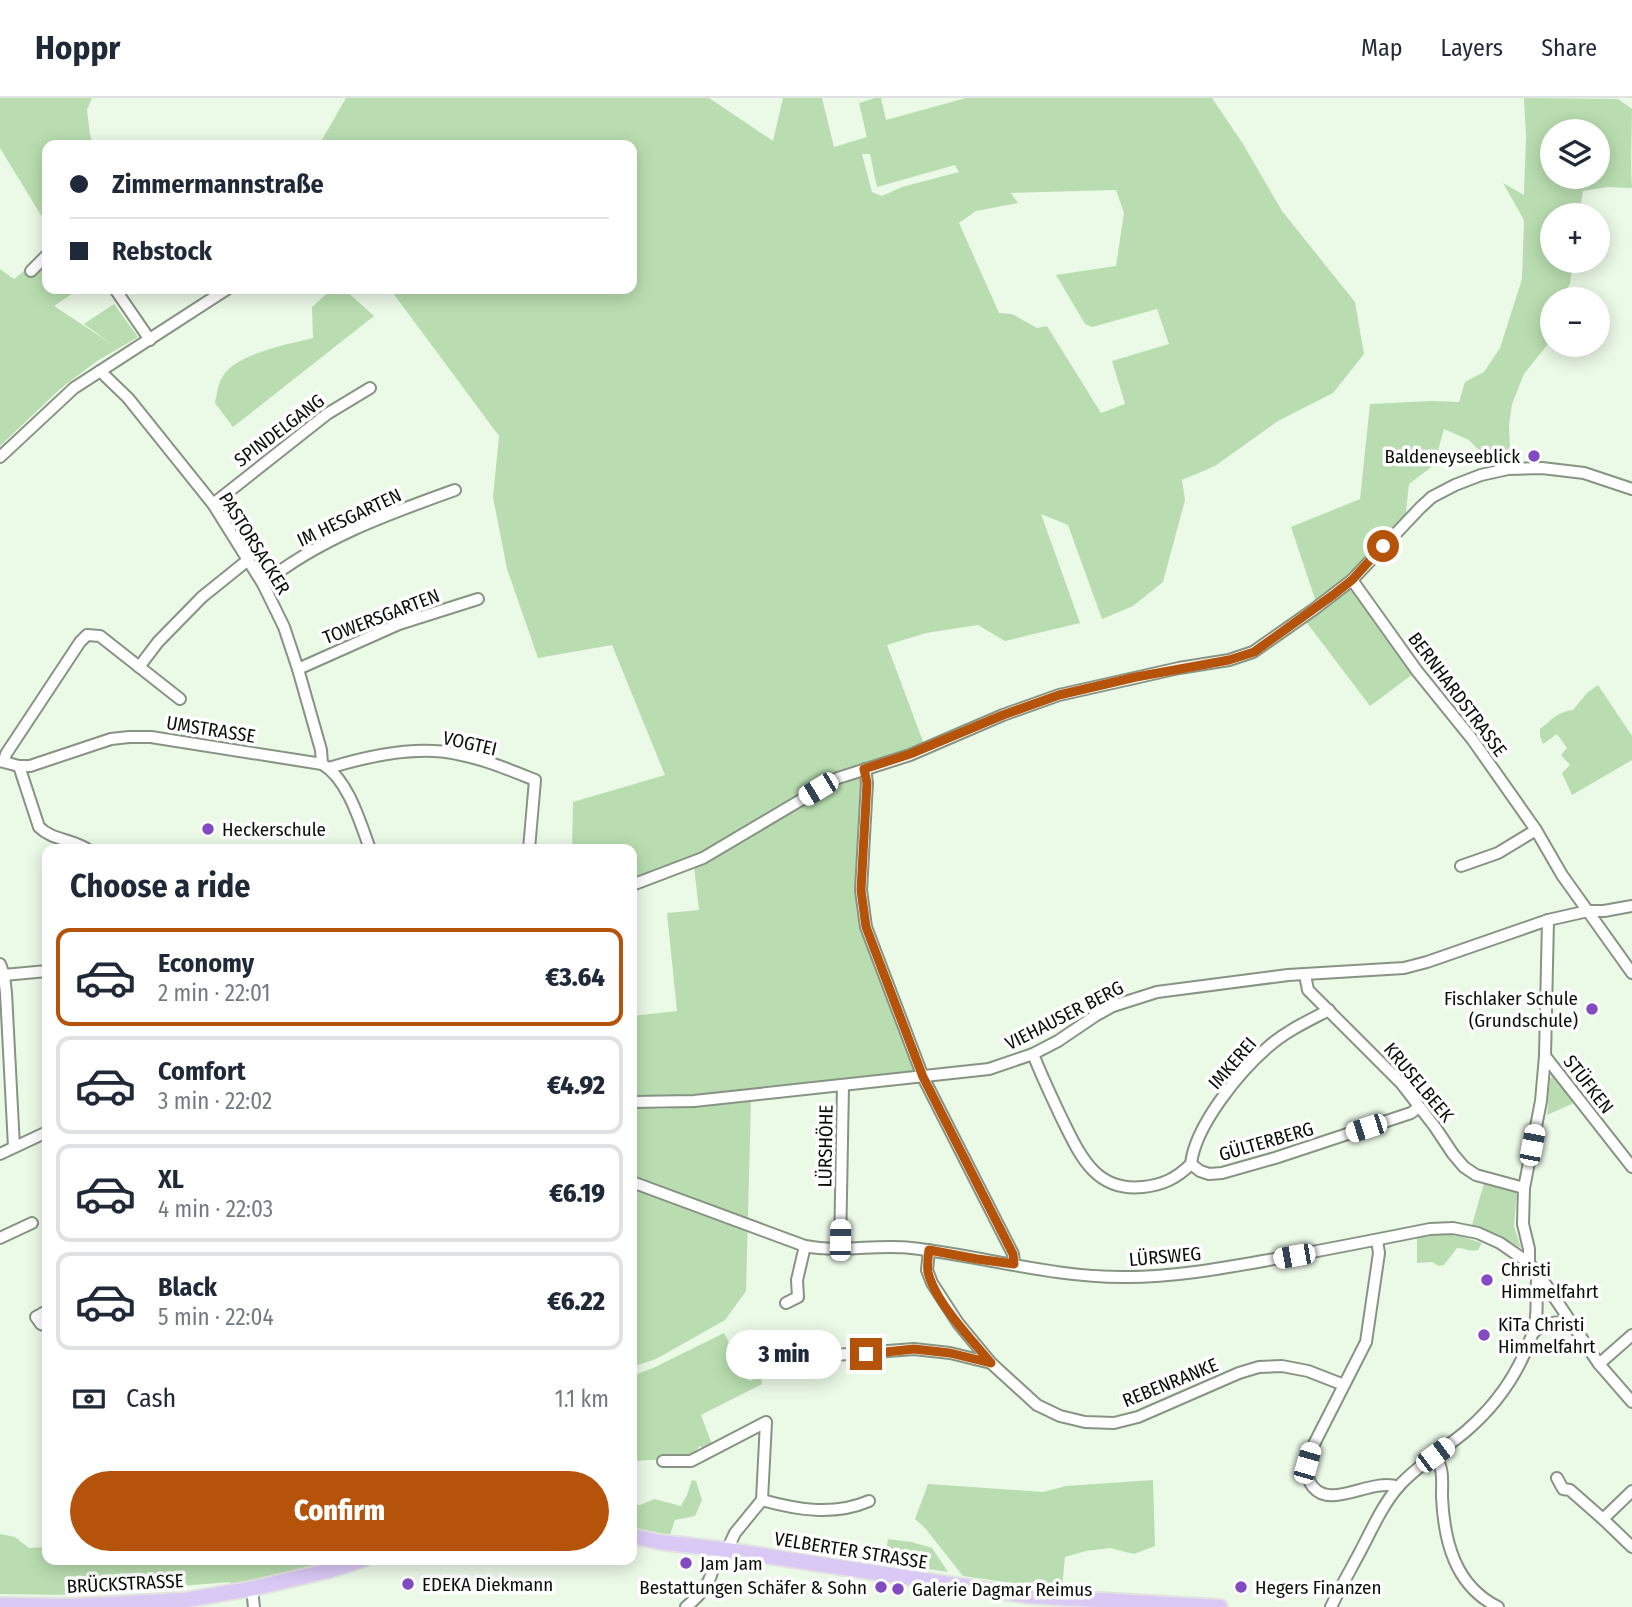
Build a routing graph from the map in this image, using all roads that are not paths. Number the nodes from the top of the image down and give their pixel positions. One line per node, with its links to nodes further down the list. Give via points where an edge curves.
1 (42, 260): 2 (street)
2 (31, 271)
3 (118, 294): 5 (street)
4 (219, 294): 5 (street)
5 (150, 340): 6 (street)
6 (100, 371): 8 (street, via 56,404); 11 (street, PASTORSACKER, via 128,398)
7 (370, 388): 11 (street, SPINDELGANG, via 327,414)
8 (0, 457)
9 (1632, 489): 13 (street, via 1556,469 1508,469 1482,475 1432,497)
10 (455, 490): 14 (street, IM HESGARTEN, via 338,538)
11 (213, 504): 12 (street, PASTORSACKER)
12 (248, 560): 14 (street, PASTORSACKER); 16 (street, via 201,597)
13 (1352, 580): 22 (street, via 1254,652 1059,695); 23 (street, BERNHARDSTRASSE)
14 (263, 584): 17 (street, PASTORSACKER)
15 (478, 599): 17 (street, TOWERSGARTEN, via 399,624)
16 (139, 667): 18 (street); 19 (street, via 100,636 84,636)
17 (298, 668): 21 (street, PASTORSACKER)
18 (180, 699)
19 (2, 761): 20 (street)
20 (19, 766): 21 (street, UMSTRASSE, via 129,737); 24 (street, via 39,827 45,834)
21 (325, 766): 25 (street, via 348,795); 26 (street, VOGTEI, via 425,751 480,759 535,780)
22 (864, 769): 28 (street, via 828,783 703,858); 39 (street, via 861,890 866,927)
23 (1536, 830): 27 (street, via 1498,853); 30 (street, BERNHARDSTRASSE)
24 (73, 844)
25 (368, 844)
26 (529, 844)
27 (1461, 866)
28 (637, 883)
29 (1632, 905): 30 (street, VIEHAUSER BERG)
30 (1588, 911): 31 (street, VIEHAUSER BERG); 34 (street, BERNHARDSTRASSE)
31 (1548, 920): 35 (street, VIEHAUSER BERG, via 1404,968); 38 (street)
32 (2, 970): 33 (street); 44 (street)
33 (42, 971)
34 (1632, 973)
35 (1305, 975): 36 (street, KRUSELBEEK, via 1308,990); 37 (street, VIEHAUSER BERG, via 1157,992 1113,1006)
36 (1329, 1010): 42 (street, KRUSELBEEK); 46 (street, IMKEREI, via 1278,1039 1247,1067 1207,1122)
37 (1033, 1054): 39 (street, VIEHAUSER BERG, via 989,1069); 46 (street, via 1072,1140 1095,1172 1118,1185 1136,1188 1171,1180)
38 (1545, 1056): 47 (street, STÜFKEN); 49 (street)
39 (923, 1077): 40 (street, VIEHAUSER BERG); 57 (street)
40 (843, 1085): 41 (street, VIEHAUSER BERG, via 694,1101); 54 (street, LÜRSHÖHE)
41 (637, 1102)
42 (1419, 1107): 46 (street, GÜLTERBERG, via 1222,1173 1209,1174); 49 (street, KRUSELBEEK, via 1464,1167 1476,1175)
43 (42, 1134): 44 (street)
44 (15, 1147): 45 (street)
45 (0, 1154)
46 (1191, 1164)
47 (1632, 1167)
48 (637, 1184): 53 (street, LÜRSWEG)
49 (1524, 1188): 56 (street)
50 (32, 1223): 51 (street)
51 (0, 1238)
52 (1377, 1240): 56 (street, LÜRSWEG, via 1453,1228 1489,1237); 57 (street, LÜRSWEG, via 1161,1276 1124,1278); 66 (street, via 1369,1329)
53 (805, 1246): 54 (street, LÜRSWEG); 59 (street, via 798,1297)
54 (840, 1250): 55 (street, LÜRSWEG)
55 (929, 1250): 57 (street, LÜRSWEG); 64 (street, REBENRANKE, via 932,1283)
56 (1529, 1263): 58 (street, LÜRSWEG)
57 (1014, 1264)
58 (1538, 1274): 60 (street, LÜRSWEG); 61 (street)
59 (786, 1303)
60 (1571, 1323): 61 (street, via 1549,1322); 65 (street, LÜRSWEG)
61 (1533, 1333): 68 (street, via 1502,1394)
62 (1632, 1335): 65 (street)
63 (768, 1356): 64 (street, via 914,1349)
64 (991, 1363): 66 (street, REBENRANKE, via 1037,1405 1085,1422 1114,1423 1138,1417 1259,1367 1308,1371)
65 (1599, 1364): 67 (street, LÜRSWEG)
66 (1344, 1385): 71 (street, via 1311,1450 1307,1463 1310,1485 1329,1495 1377,1484)
67 (1632, 1402)
68 (1435, 1455): 71 (street); 88 (street, via 1442,1468 1444,1519 1452,1558 1471,1587)
69 (663, 1461): 73 (street, via 691,1461 766,1422)
70 (1556, 1478): 75 (street, via 1563,1489)
71 (1398, 1487): 87 (street)
72 (1632, 1491): 75 (street)
73 (762, 1500): 74 (street, VELBERTER STRASSE, via 817,1511); 78 (street, VELBERTER STRASSE)
74 (869, 1501)
75 (1603, 1520): 77 (street)
76 (637, 1537): 78 (main road, VELBERTER STRASSE)
77 (1632, 1547)
78 (722, 1549): 83 (main road, VELBERTER STRASSE, via 1025,1596); 85 (street, via 708,1584)
79 (346, 1565): 80 (main road)
80 (252, 1589): 81 (main road, BRÜCKSTRASSE); 84 (street)
81 (185, 1604): 82 (main road, BRÜCKSTRASSE)
82 (0, 1605)
83 (1166, 1605): 86 (main road, VELBERTER STRASSE)
84 (254, 1607)
85 (686, 1607)
86 (1220, 1607)
87 (1331, 1607)
88 (1498, 1607)

